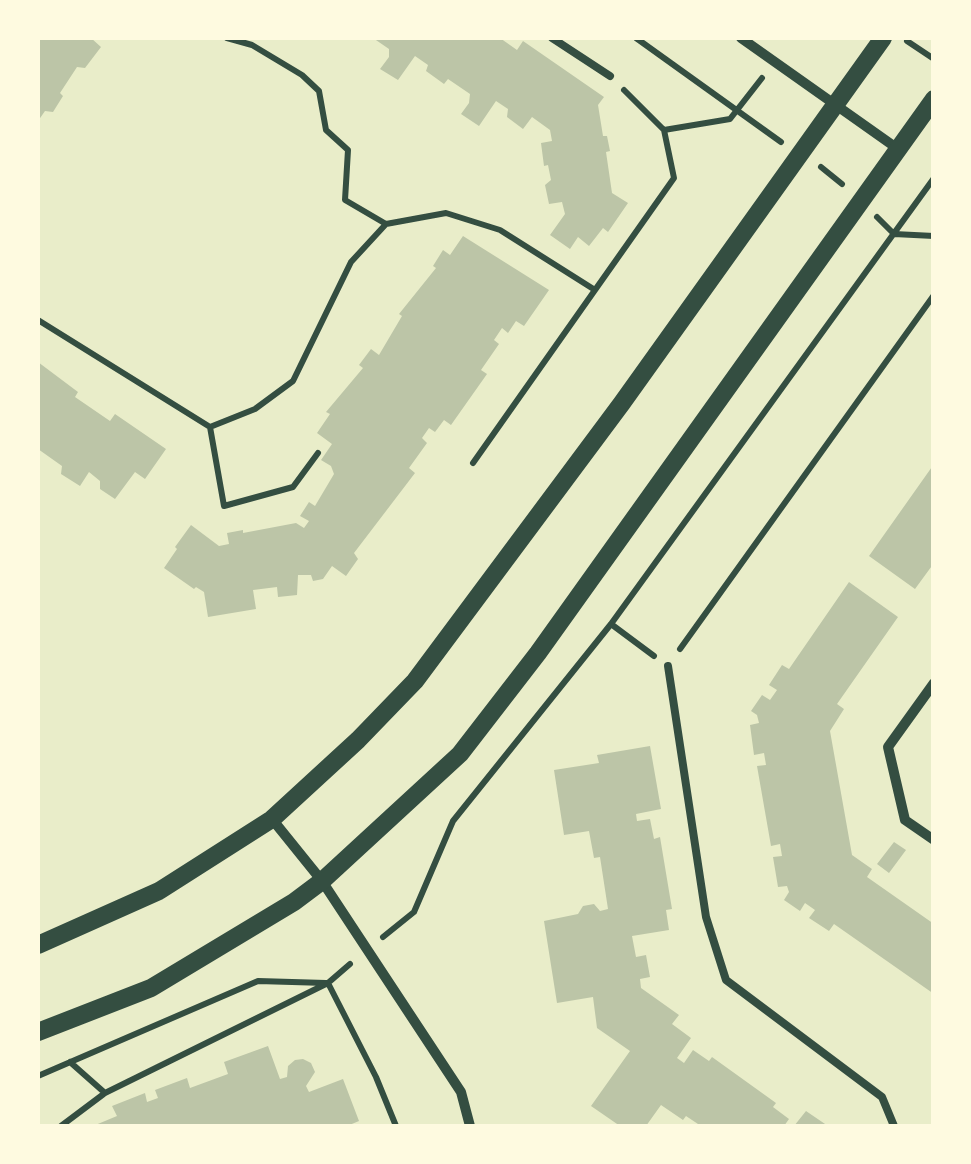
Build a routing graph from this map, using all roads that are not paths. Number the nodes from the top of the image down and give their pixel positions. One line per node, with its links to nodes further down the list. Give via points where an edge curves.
1 (552, 38): 4 (lane)
2 (741, 38): 6 (street)
3 (883, 38): 6 (street)
4 (610, 76)
5 (934, 99): 7 (street)
6 (834, 102): 7 (street); 10 (street, via 415,681)
7 (898, 149): 12 (street, via 460,754)
8 (668, 666): 16 (lane, via 706,918 726,980 882,1096)
9 (934, 683): 11 (street, via 888,747 905,820)
10 (272, 819): 12 (street); 13 (street, via 159,891)
11 (934, 840)
12 (322, 881): 14 (street, via 151,988); 15 (street, via 461,1092)
13 (38, 945)
14 (38, 1032)
15 (470, 1126)
16 (894, 1126)

